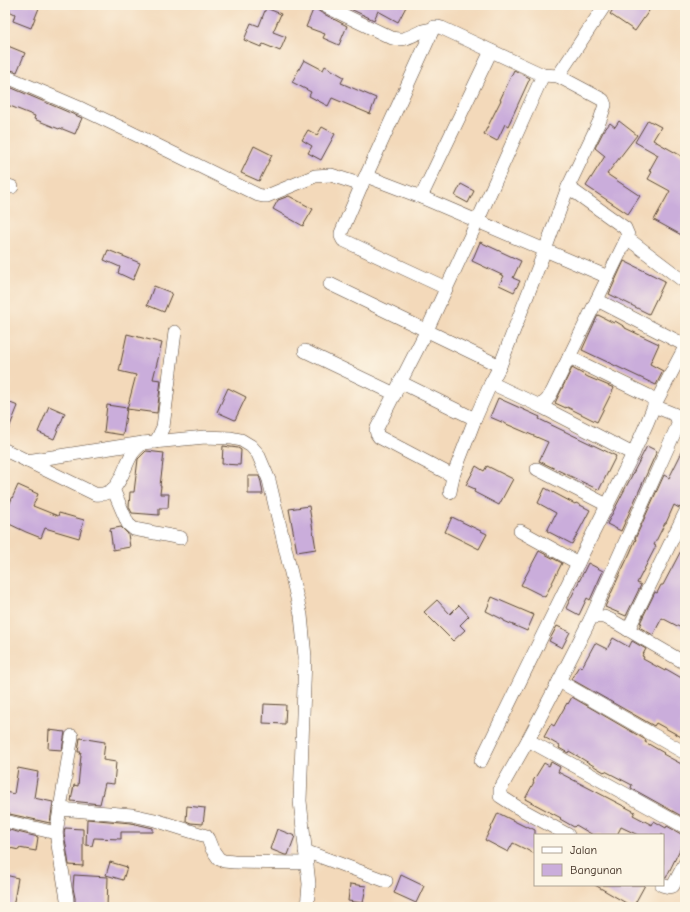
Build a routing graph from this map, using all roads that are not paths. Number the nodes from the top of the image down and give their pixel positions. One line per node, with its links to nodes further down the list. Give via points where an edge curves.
1 (323, 5): 3 (street, via 398,40)
2 (605, 5): 7 (street)
3 (433, 29): 4 (street, via 442,28); 8 (street)
4 (491, 51): 5 (street); 10 (street)
5 (543, 75): 7 (street); 11 (street)
6 (5, 76): 8 (street, via 82,109 258,195 267,196 315,176 331,175)
7 (558, 76): 9 (street, via 603,100 605,105)
8 (364, 181): 10 (street); 17 (street, via 341,233 342,240)
9 (568, 187): 12 (street, via 625,228); 13 (street)
10 (420, 197): 11 (street)
11 (477, 222): 13 (street); 17 (street)
12 (627, 238): 14 (street); 15 (street)
13 (545, 250): 14 (street); 24 (street)
14 (608, 278): 18 (street)
15 (685, 282)
16 (330, 284): 19 (street)
17 (446, 288): 19 (street)
18 (597, 300): 21 (street); 23 (street)
19 (427, 330): 24 (street); 26 (street)
20 (175, 332): 30 (street, via 163,427)
21 (685, 346): 28 (street)
22 (305, 351): 26 (street)
23 (569, 356): 27 (street, via 552,392); 28 (street, via 647,395 653,399)
24 (500, 366): 25 (street)
25 (491, 384): 27 (street); 29 (street)
26 (398, 388): 29 (street); 35 (street, via 376,430 377,434)
27 (540, 406): 32 (street)
28 (654, 406): 32 (street); 43 (street, via 676,415 677,427)
29 (475, 419): 35 (street)
30 (149, 443): 33 (street); 36 (street, via 137,448 133,453 119,484); 56 (street, via 205,437 241,440 258,454 269,480 302,615 305,657 300,801)
31 (5, 450): 33 (street)
32 (633, 454): 38 (street)
33 (27, 461): 36 (street, via 95,494 100,495)
34 (537, 469): 38 (street)
35 (453, 476): 37 (street)
36 (113, 489): 41 (street, via 128,524 134,529)
37 (450, 492)
38 (608, 504): 42 (street)
39 (685, 513): 44 (street)
40 (520, 531): 42 (street)
41 (181, 538)
42 (578, 563): 50 (street)
43 (591, 618): 44 (street, via 605,617); 46 (street)
44 (628, 630): 45 (street)
45 (685, 663)
46 (559, 681): 48 (street); 49 (street)
47 (72, 736): 51 (street)
48 (528, 740): 53 (street); 55 (street, via 500,789 500,796)
49 (685, 753)
50 (482, 761)
51 (60, 809): 54 (street); 56 (street, via 132,815 206,836 216,855 224,861)
52 (5, 821): 54 (street)
53 (685, 827)
54 (56, 833): 60 (street)
55 (566, 834)
56 (306, 857): 58 (street); 61 (street, via 309,884)
57 (685, 863): 59 (street, via 673,886)
58 (386, 881)
59 (664, 886)
60 (67, 899)
61 (307, 907)

